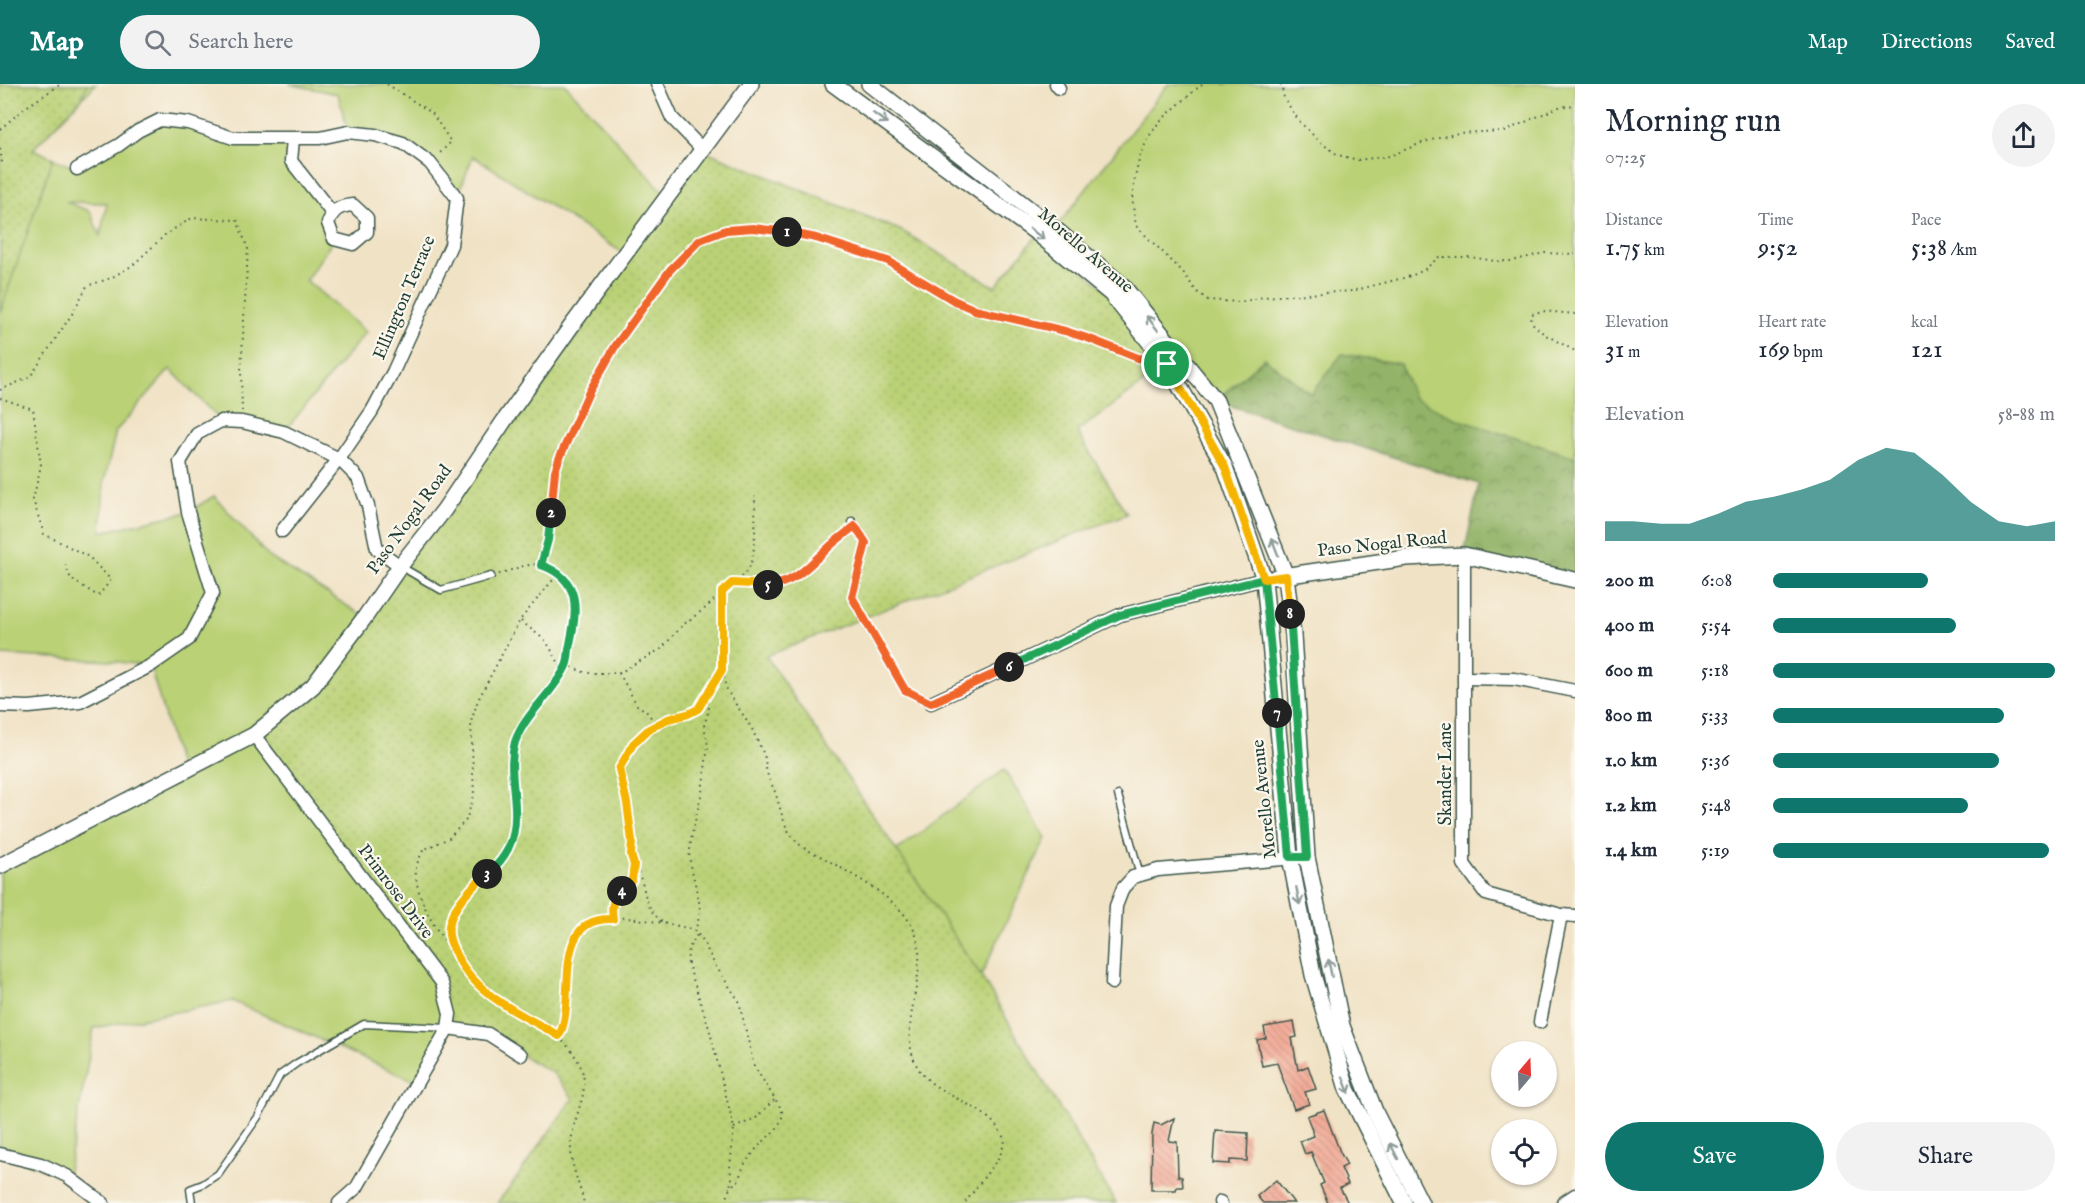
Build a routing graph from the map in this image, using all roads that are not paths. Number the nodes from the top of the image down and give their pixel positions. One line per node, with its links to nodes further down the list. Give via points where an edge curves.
1 (657, 84): 6 (street, via 672,118)
2 (751, 84): 6 (street, Paso Nogal Road)
3 (833, 84): 16 (street, Morello Avenue, one-way to 16, via 1047,241 1111,294 1167,364 1225,467)
4 (869, 84): 15 (street, Morello Avenue, one-way to 4, via 1216,401 1123,286)
5 (293, 139): 7 (street, Ellington Terrace, via 233,138 188,123 160,120); 8 (street, via 291,161); 9 (street, Ellington Terrace, via 348,132 403,143 430,163 457,198 451,245 393,372)
6 (703, 150): 13 (street, Paso Nogal Road)
7 (76, 169)
8 (332, 213)
9 (339, 459): 11 (street, Ellington Terrace); 13 (street, via 358,478 377,549); 21 (street, via 284,432 242,422 221,421 196,434 180,462 188,512 213,593 189,639 150,666 80,702)
10 (854, 524): 20 (lane, via 866,543 852,597 905,690)
11 (282, 531)
12 (1464, 555): 15 (street, Paso Nogal Road, via 1406,558); 17 (street, Paso Nogal Road); 18 (street, Skander Lane)
13 (400, 566): 14 (lane, via 441,590); 22 (street, Paso Nogal Road, via 313,686)
14 (490, 576)
15 (1286, 576): 16 (street, Paso Nogal Road); 25 (street, Morello Avenue)
16 (1264, 579): 20 (street, via 1120,615); 24 (street, Morello Avenue)
17 (1575, 580)
18 (1465, 678): 19 (street, via 1514,679); 28 (street, Skander Lane, via 1464,864 1486,894)
19 (1575, 691)
20 (931, 703)
21 (0, 706)
22 (254, 735): 26 (street, Paso Nogal Road); 32 (street, Primrose Drive, via 442,983 450,1014)
23 (1118, 795): 27 (lane)
24 (1290, 857): 25 (street); 27 (street); 39 (street, Morello Avenue, one-way to 39, via 1312,975 1347,1089)
25 (1307, 857): 40 (street, Morello Avenue, one-way to 25, via 1376,1114 1342,1026)
26 (0, 867)
27 (1140, 875): 30 (street, via 1123,888 1116,906)
28 (1561, 915): 29 (street, Skander Lane); 31 (street)
29 (1575, 916)
30 (1112, 983)
31 (1540, 1022)
32 (448, 1029): 33 (street, via 488,1034); 37 (lane, via 364,1024 297,1063 280,1075 258,1117 218,1174 190,1189); 38 (street, via 357,1187)
33 (521, 1055)
34 (0, 1154): 36 (street, via 41,1164 67,1176)
35 (1575, 1195): 41 (street)
36 (103, 1203)
37 (192, 1203)
38 (339, 1203)
39 (1404, 1203)
40 (1421, 1203)
41 (1563, 1203)

